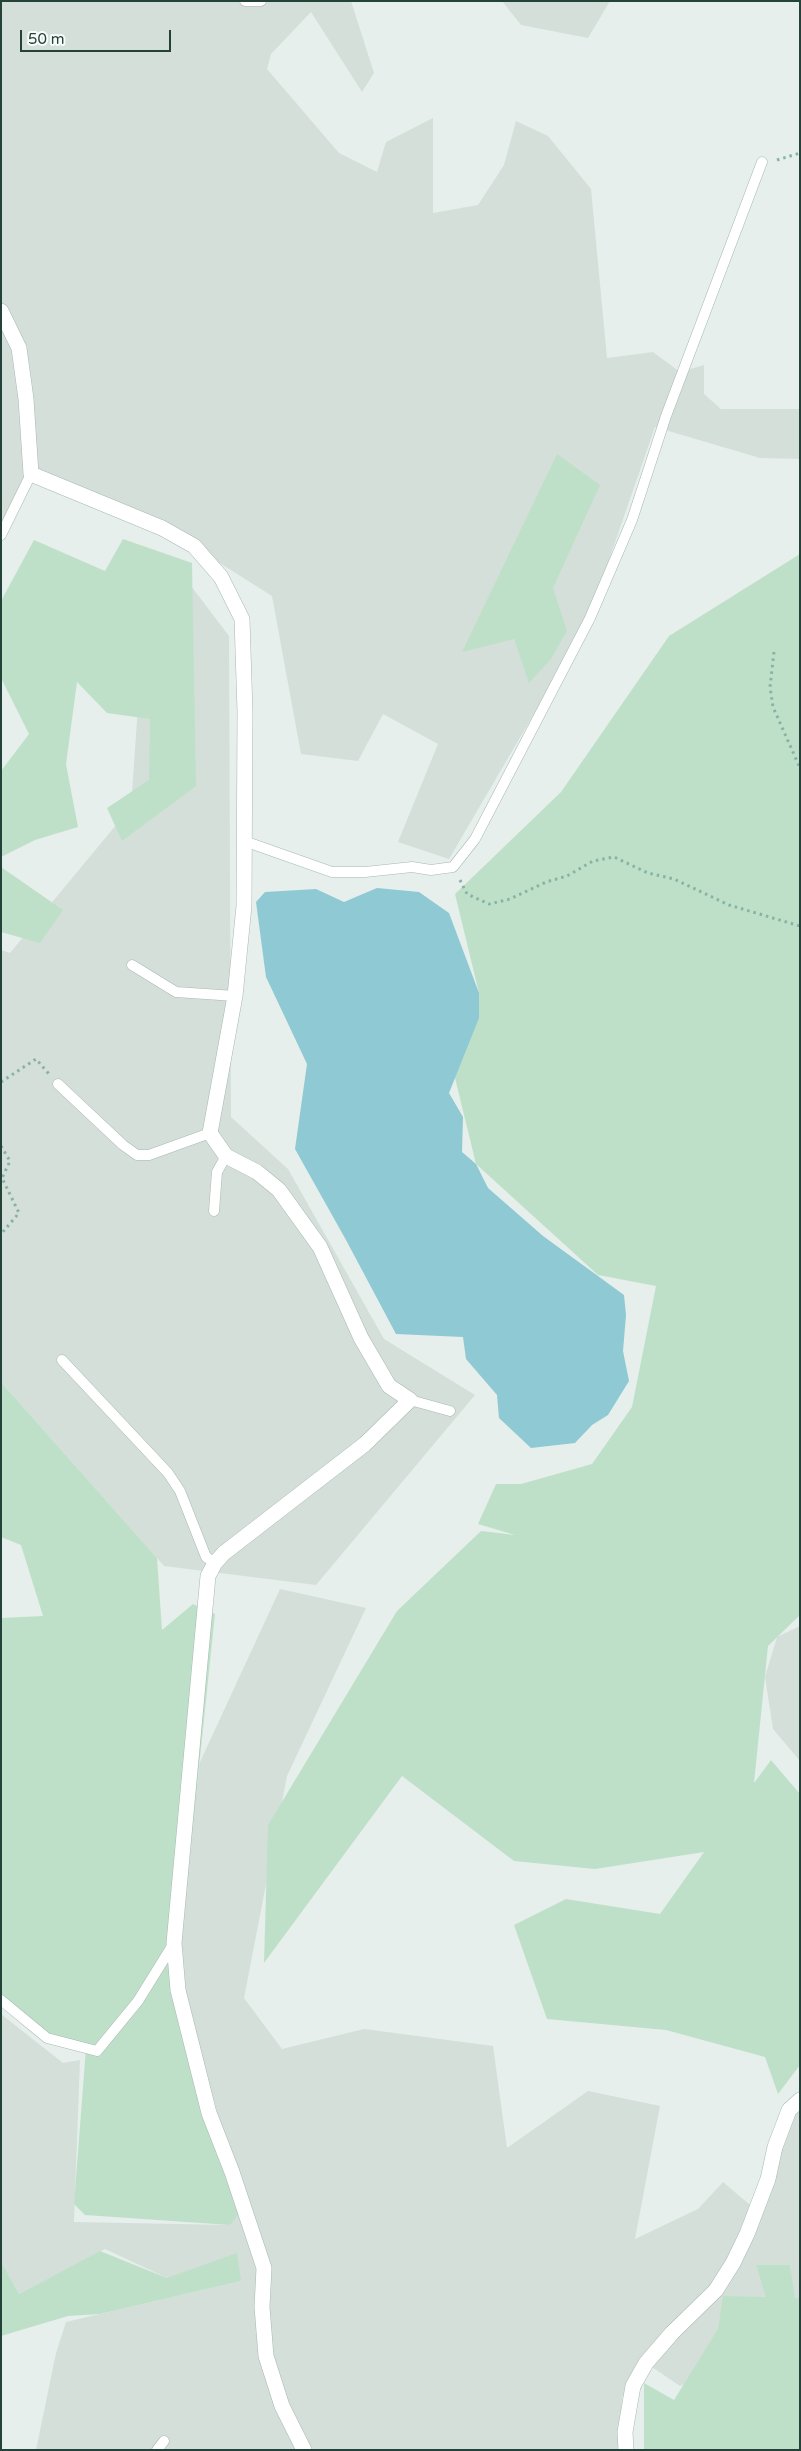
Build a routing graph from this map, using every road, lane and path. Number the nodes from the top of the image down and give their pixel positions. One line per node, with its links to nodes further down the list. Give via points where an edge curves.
1 (245, 1): 2 (lane)
2 (261, 1)
3 (800, 153): 4 (path, via 782,160)
4 (762, 162): 11 (lane, via 666,416 632,520 590,618 475,839)
5 (1, 311): 6 (street, via 19,348)
6 (31, 474): 7 (lane); 10 (street, via 162,528 194,546 221,578 242,619)
7 (1, 535)
8 (774, 652): 9 (path, via 770,687 773,707)
9 (800, 768)
10 (244, 841): 11 (lane, via 332,872 412,866 431,870); 14 (street, via 244,906)
11 (453, 867): 12 (path, via 466,894 489,904 567,876 593,861 614,857 648,873 674,879 729,905)
12 (800, 926)
13 (132, 965): 14 (lane, via 176,992)
14 (235, 996): 17 (street)
15 (1, 1082): 16 (path, via 36,1059)
16 (58, 1084): 17 (lane, via 137,1155 149,1155)
17 (210, 1133): 19 (street)
18 (1, 1146): 21 (path, via 10,1161 2,1178 19,1213)
19 (226, 1156): 20 (lane, via 217,1172); 23 (street, via 257,1172 280,1190 320,1248 361,1338 389,1386)
20 (214, 1211)
21 (1, 1234)
22 (62, 1360): 25 (lane, via 168,1473 180,1491 206,1557)
23 (410, 1400): 24 (lane); 25 (street, via 365,1444)
24 (450, 1411)
25 (215, 1563): 26 (street, via 208,1576)
26 (174, 1943): 27 (lane, via 138,2000 97,2051 47,2038); 31 (street, via 178,1990 210,2113 264,2268 262,2307 266,2356 282,2406)
27 (1, 2000)
28 (800, 2100): 32 (street, via 789,2110 775,2147 768,2179 733,2263 716,2290 646,2362 633,2386)
29 (164, 2441): 30 (lane)
30 (157, 2450)
31 (304, 2450)
32 (626, 2450)

